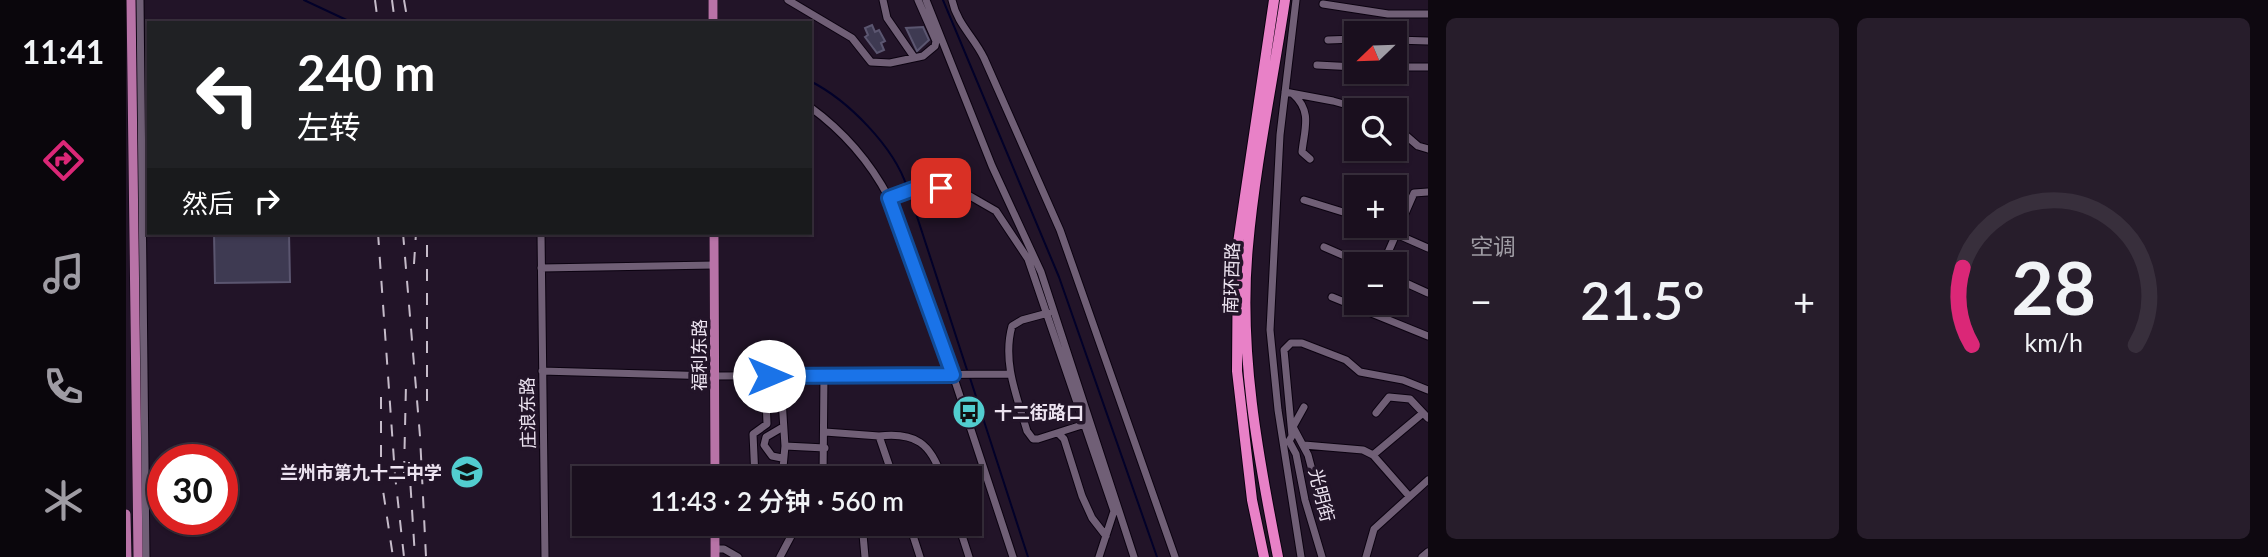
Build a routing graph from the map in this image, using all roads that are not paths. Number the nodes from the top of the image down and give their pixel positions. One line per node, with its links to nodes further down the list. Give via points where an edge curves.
1 (131, 0): 91 (main road)
2 (141, 0): 92 (street)
3 (713, 0): 14 (main road)
4 (788, 0): 19 (street, via 852,38 871,62)
5 (883, 0): 19 (street, via 887,18)
6 (918, 0): 19 (street, via 936,46 928,54)
7 (926, 0): 101 (street, via 992,166 1041,272)
8 (952, 0): 102 (street, via 966,34 984,58 1060,230)
9 (1274, 0): 103 (highway, 南环西路, via 1238,243 1237,371 1252,500)
10 (1285, 0): 104 (highway, 南环西路, via 1247,247 1246,312 1249,372)
11 (1296, 0): 24 (street)
12 (1324, 4): 13 (street)
13 (1428, 15)
14 (713, 21)
15 (1344, 39): 16 (street)
16 (1328, 40)
17 (1407, 40): 18 (street)
18 (1428, 41)
19 (914, 57)
20 (1317, 65): 21 (street)
21 (1344, 66)
22 (1407, 67): 23 (street)
23 (1428, 67)
24 (1289, 93): 25 (street); 29 (street, via 1306,112 1302,152); 65 (street, via 1271,268 1270,330)
25 (1344, 104)
26 (812, 109): 31 (street, via 849,139)
27 (1407, 136): 28 (street)
28 (1428, 149)
29 (1310, 159)
30 (1428, 192): 33 (street, via 1414,193)
31 (889, 198): 47 (street, via 915,189 941,188 963,192 996,211 1028,259); 52 (street)
32 (1304, 200): 34 (street)
33 (1407, 209)
34 (1344, 212)
35 (541, 235): 42 (street, 庄浪东路)
36 (714, 235): 41 (main road, 福利东路)
37 (1405, 238): 39 (street)
38 (1324, 247): 40 (street)
39 (1428, 248)
40 (1344, 256)
41 (714, 265): 42 (street); 53 (main road, 福利东路)
42 (541, 268): 50 (street, 庄浪东路)
43 (1407, 283): 44 (street)
44 (1428, 293)
45 (1332, 297): 46 (street)
46 (1344, 302)
47 (1048, 313): 51 (street, via 1012,326); 59 (street)
48 (1373, 315): 49 (street)
49 (1428, 336)
50 (542, 371): 53 (street); 93 (street, 庄浪东路)
51 (1010, 374): 52 (street); 63 (street, via 1030,436 1038,439)
52 (956, 375): 54 (street); 99 (street)
53 (715, 376): 54 (street); 73 (main road, 福利东路)
54 (824, 376): 62 (street)
55 (1428, 390): 60 (street, via 1360,372 1346,360 1294,342 1283,350)
56 (1304, 407): 60 (street)
57 (1376, 413): 58 (street, via 1389,397 1410,399)
58 (1426, 416): 71 (street)
59 (1085, 424): 63 (street); 87 (street, via 1114,511)
60 (1293, 425): 65 (street); 67 (street)
61 (783, 427): 66 (street, via 782,399 766,398 767,424 753,434); 68 (street, via 766,437); 69 (street)
62 (825, 432): 64 (street); 70 (street)
63 (1058, 433): 87 (street, via 1092,518)
64 (879, 436): 77 (street); 78 (street, via 911,437 936,458)
65 (1286, 441): 105 (street); 106 (street, 光明街, via 1296,454)
66 (754, 444): 68 (street); 74 (street)
67 (1304, 444): 71 (street); 81 (street)
68 (765, 445): 72 (street, via 772,456)
69 (785, 446): 70 (street); 72 (street)
70 (825, 449): 76 (street)
71 (1373, 455): 80 (street)
72 (782, 458): 75 (street)
73 (715, 466)
74 (755, 466)
75 (782, 466)
76 (824, 466)
77 (889, 466)
78 (938, 466)
79 (1428, 480): 80 (street)
80 (1409, 496): 107 (street, via 1374,529)
81 (1322, 508)
82 (126, 514): 90 (main road)
83 (790, 536): 95 (street)
84 (863, 536): 96 (street)
85 (913, 536): 97 (street)
86 (963, 536): 98 (street)
87 (1106, 536): 100 (street)
88 (1428, 552): 108 (street)
89 (715, 553): 94 (street, via 724,549)
90 (127, 557)
91 (138, 557)
92 (146, 557)
93 (545, 557)
94 (738, 557)
95 (780, 557)
96 (865, 557)
97 (920, 557)
98 (970, 557)
99 (1013, 557)
100 (1099, 557)
101 (1134, 557)
102 (1175, 557)
103 (1264, 557)
104 (1278, 557)
105 (1301, 557)
106 (1322, 557)
107 (1366, 557)
108 (1422, 557)

